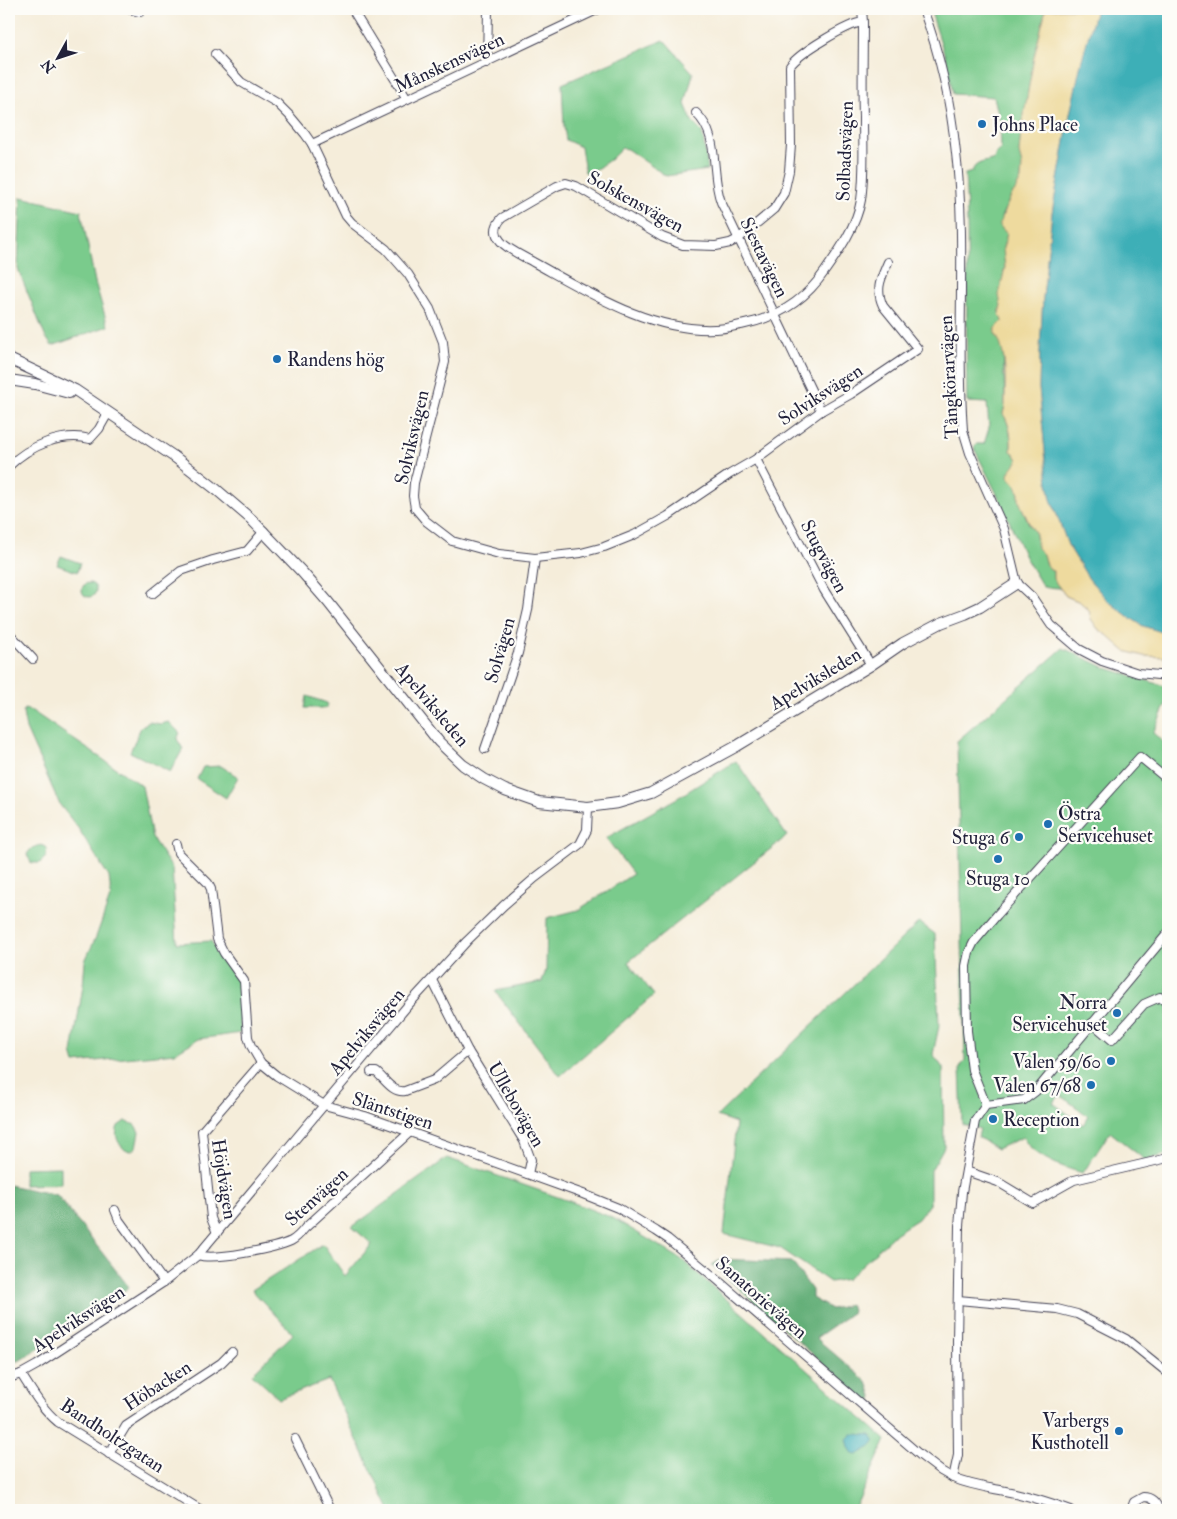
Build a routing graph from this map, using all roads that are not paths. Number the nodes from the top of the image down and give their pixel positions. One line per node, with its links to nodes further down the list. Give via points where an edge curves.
1 (128, 9): 7 (street)
2 (352, 9): 11 (street)
3 (488, 9): 10 (street)
4 (599, 9): 10 (street, Månskensvägen)
5 (862, 9): 8 (street, Solbadsvägen)
6 (923, 9): 26 (street, Tångkörarvägen, via 942,72 956,154 960,207 963,430 1004,529)
7 (140, 12)
8 (863, 22): 15 (street, Solskensvägen, via 828,38 799,56 790,66 791,145 787,181 778,204); 17 (street, Solbadsvägen, via 861,202 846,236 818,280 806,294)
9 (215, 54): 13 (street, Solviksvägen, via 242,82 276,103)
10 (486, 63): 11 (street, Månskensvägen)
11 (407, 100): 13 (street, Månskensvägen)
12 (696, 113): 15 (street, Siestavägen, via 709,132 718,194)
13 (312, 144): 25 (street, Solviksvägen, via 346,216 386,249 408,274 430,309 443,342 445,362 414,483 414,503 418,513 440,534 460,544 499,554)
14 (496, 232): 15 (street, Solskensvägen, via 498,222 508,214 566,183 662,237 683,245 723,246); 17 (street, Solbadsvägen, via 500,242 534,262 614,304 653,320 715,329)
15 (738, 239): 17 (street, Siestavägen)
16 (888, 262): 21 (street, Solviksvägen, via 878,286 879,298 918,349)
17 (776, 315): 21 (street, Siestavägen)
18 (9, 359): 20 (street, Apelviksleden, via 75,390)
19 (9, 380): 20 (street, Apelviksleden, via 51,387)
20 (104, 410): 23 (street, via 99,430 90,439 65,437 20,456); 24 (street, Apelviksleden, via 176,458)
21 (821, 412): 22 (street, Solviksvägen)
22 (756, 458): 25 (street, Solviksvägen, via 634,535 581,553); 30 (street, Stugvägen, via 824,590)
23 (9, 466)
24 (264, 531): 27 (street, via 246,551 181,571); 34 (street, Apelviksleden, via 328,602 426,728 463,765 489,782 527,799)
25 (535, 558): 32 (street, Solvägen, via 518,653)
26 (1017, 583): 30 (street, Apelviksleden, via 980,607 903,643); 31 (street, via 1032,597 1051,625 1079,649 1128,671)
27 (152, 594)
28 (9, 633): 29 (street)
29 (33, 659)
30 (871, 665): 34 (street, Apelviksleden, via 669,784 633,799)
31 (1168, 676)
32 (485, 749)
33 (1168, 780): 43 (street, via 1140,757 974,942 966,966 967,1032 972,1070)
34 (588, 807): 37 (street, Apelviksvägen, via 587,830 580,844 504,905)
35 (176, 844): 41 (street, Släntstigen, via 178,853 211,889 217,939 244,981 248,1037)
36 (1168, 933): 39 (street)
37 (432, 980): 40 (street, Ullebovägen); 44 (street, Apelviksvägen)
38 (1168, 1004): 39 (street, via 1160,997 1144,1004 1112,1040)
39 (1092, 1024): 43 (street, via 1036,1091 1024,1100)
40 (468, 1051): 42 (street, Ullebovägen, via 434,1080 405,1091 395,1090 376,1072); 48 (street, Ullebovägen, via 524,1141 531,1160)
41 (261, 1063): 44 (street, Släntstigen); 50 (street, Höjdvägen, via 202,1130 211,1218)
42 (371, 1072)
43 (986, 1105): 47 (street, via 975,1121)
44 (324, 1106): 45 (street, Släntstigen); 50 (street, Apelviksvägen)
45 (410, 1132): 48 (street, Släntstigen); 51 (street, Stenvägen, via 297,1238 279,1245 219,1257)
46 (1168, 1158): 47 (street, via 1074,1180 1033,1203 998,1182)
47 (966, 1171): 53 (street, via 958,1234)
48 (528, 1174): 60 (street, Sanatorievägen, via 602,1202 656,1231 727,1288 920,1456)
49 (115, 1210): 52 (street)
50 (217, 1233): 51 (street, Apelviksvägen)
51 (198, 1255): 52 (street, Apelviksvägen)
52 (164, 1282): 56 (street, Apelviksvägen)
53 (958, 1300): 55 (street, via 1057,1309 1077,1314 1126,1339); 60 (street, via 958,1455)
54 (232, 1352): 59 (street, Höbacken, via 221,1363 126,1426)
55 (1168, 1373)
56 (21, 1374): 57 (street, Apelviksvägen); 59 (street, Bandholtzgatan, via 49,1415)
57 (9, 1378)
58 (294, 1439): 62 (street)
59 (109, 1454): 61 (street, Bandholtzgatan)
60 (953, 1478): 63 (street, Sanatorievägen)
61 (201, 1510)
62 (330, 1510)
63 (1070, 1510)
64 (1131, 1510): 65 (street, via 1134,1502 1143,1497 1156,1503)
65 (1158, 1510)

